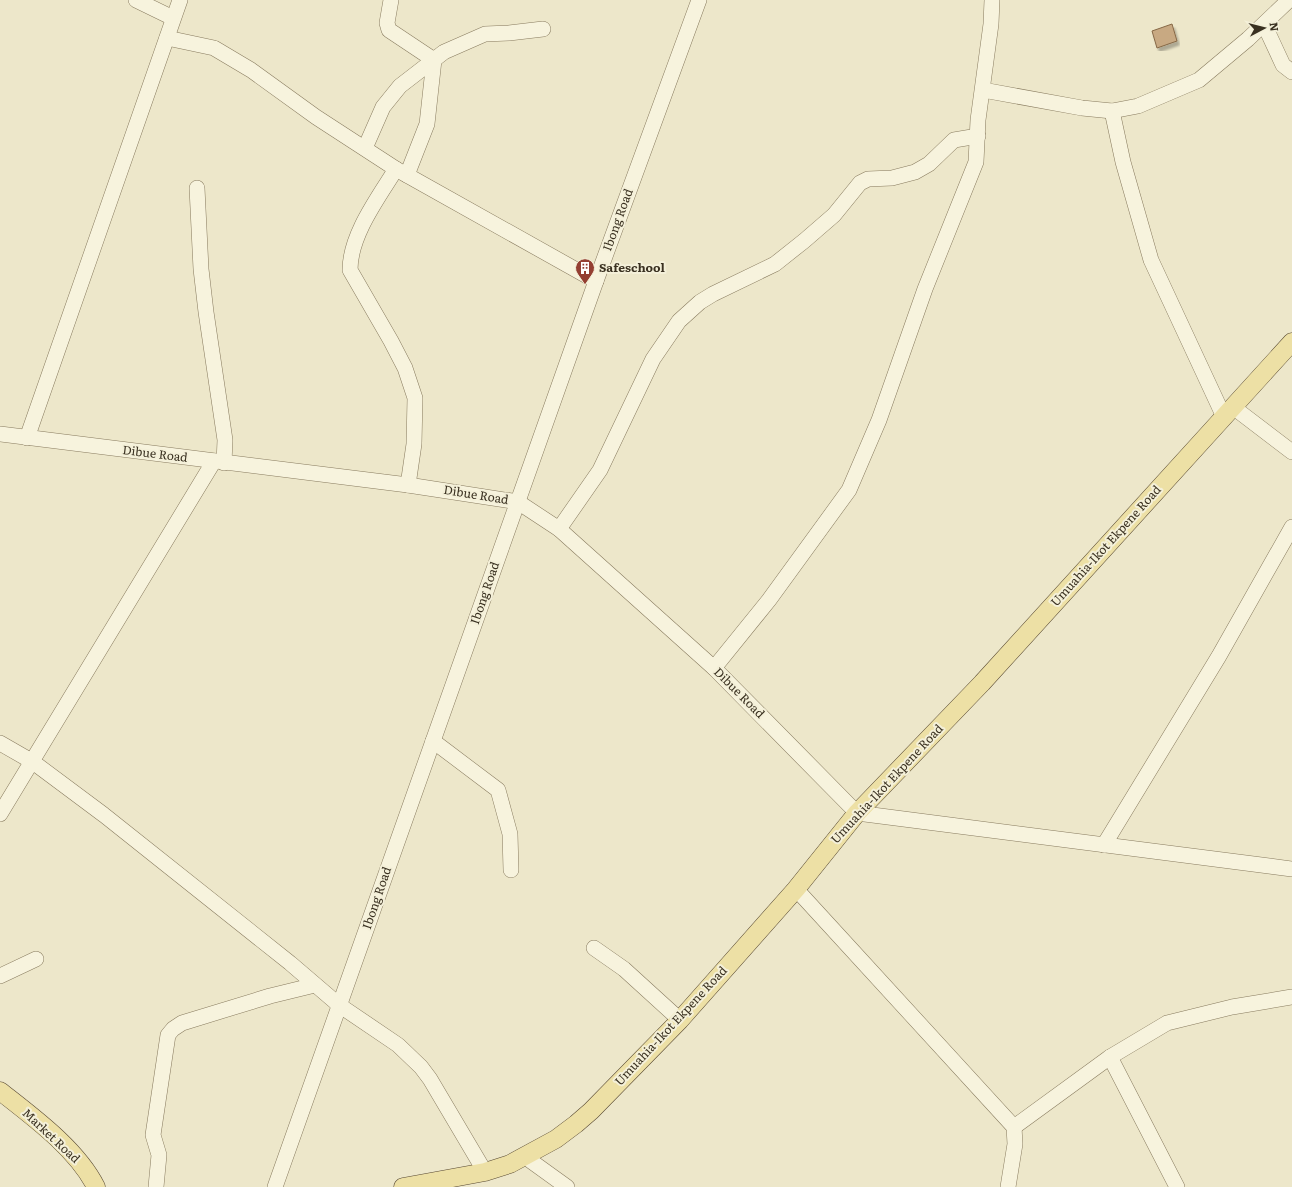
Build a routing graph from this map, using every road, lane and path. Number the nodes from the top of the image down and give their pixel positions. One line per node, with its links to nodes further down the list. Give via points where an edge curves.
1 (136, 0): 7 (street)
2 (180, 0): 7 (street)
3 (391, 0): 11 (street, via 387,23 389,30)
4 (699, 0): 19 (street, Ibong Road)
5 (992, 0): 13 (street)
6 (1289, 0): 8 (street)
7 (173, 18): 10 (street)
8 (1264, 24): 12 (street, via 1283,65); 14 (street, via 1199,80 1138,106)
9 (543, 29): 11 (street, via 485,34 444,52)
10 (167, 38): 16 (street, via 214,48); 23 (street)
11 (434, 60): 16 (street, via 400,86 383,107); 17 (street, via 427,124)
12 (1292, 72)
13 (983, 90): 14 (street); 15 (street)
14 (1112, 111): 21 (street, via 1123,162 1151,260)
15 (978, 136): 29 (street, via 954,140 929,164 915,172 892,178 868,179 860,183 834,215 804,242 775,264 700,302 679,321 653,359 600,470); 30 (street, via 976,162 925,289 879,420 849,490 769,600)
16 (366, 148): 17 (street)
17 (402, 172): 19 (street); 26 (street, via 372,207 350,258 350,270 401,361 414,398 414,444)
18 (197, 188): 25 (street, via 201,269 225,440)
19 (596, 281): 27 (street, Ibong Road)
20 (1292, 342): 21 (main road, Umuahia-Ikot Ekpene Road)
21 (1228, 412): 24 (street); 34 (main road, Umuahia-Ikot Ekpene Road, via 982,683)
22 (0, 434): 23 (street, Dibue Road)
23 (27, 438): 25 (street, Dibue Road)
24 (1292, 452)
25 (219, 462): 26 (street, Dibue Road); 33 (street)
26 (408, 485): 27 (street, Dibue Road)
27 (518, 502): 29 (street, Dibue Road); 31 (street, Ibong Road)
28 (1292, 527): 36 (street)
29 (559, 528): 30 (street, Dibue Road)
30 (714, 668): 34 (street, Dibue Road)
31 (433, 741): 38 (street, via 498,790 510,834); 45 (street, Ibong Road)
32 (0, 743): 33 (street)
33 (33, 762): 35 (street); 43 (street, via 104,815)
34 (857, 813): 36 (street); 39 (main road, Umuahia-Ikot Ekpene Road)
35 (0, 814)
36 (1104, 845): 37 (street)
37 (1292, 869)
38 (511, 870)
39 (796, 889): 46 (main road, Umuahia-Ikot Ekpene Road); 49 (street)
40 (594, 948): 46 (street, via 624,970)
41 (36, 959): 42 (street)
42 (0, 976)
43 (315, 985): 45 (street); 53 (street, via 182,1023 170,1032 153,1135 159,1155)
44 (1292, 997): 47 (street, via 1232,1007 1167,1023)
45 (340, 1005): 51 (street, via 398,1045 421,1068); 54 (street, Ibong Road)
46 (680, 1020): 50 (main road, Umuahia-Ikot Ekpene Road, via 591,1111 556,1139)
47 (1110, 1057): 49 (street); 58 (street)
48 (0, 1091): 52 (main road, Market Road, via 67,1148 90,1175)
49 (1014, 1127): 57 (street, via 1015,1144)
50 (524, 1156): 51 (main road, Umuahia-Ikot Ekpene Road, via 510,1164); 56 (street)
51 (485, 1172): 55 (main road, Umuahia-Ikot Ekpene Road)
52 (96, 1187)
53 (156, 1187)
54 (275, 1187)
55 (403, 1187)
56 (567, 1187)
57 (1008, 1187)
58 (1177, 1187)

